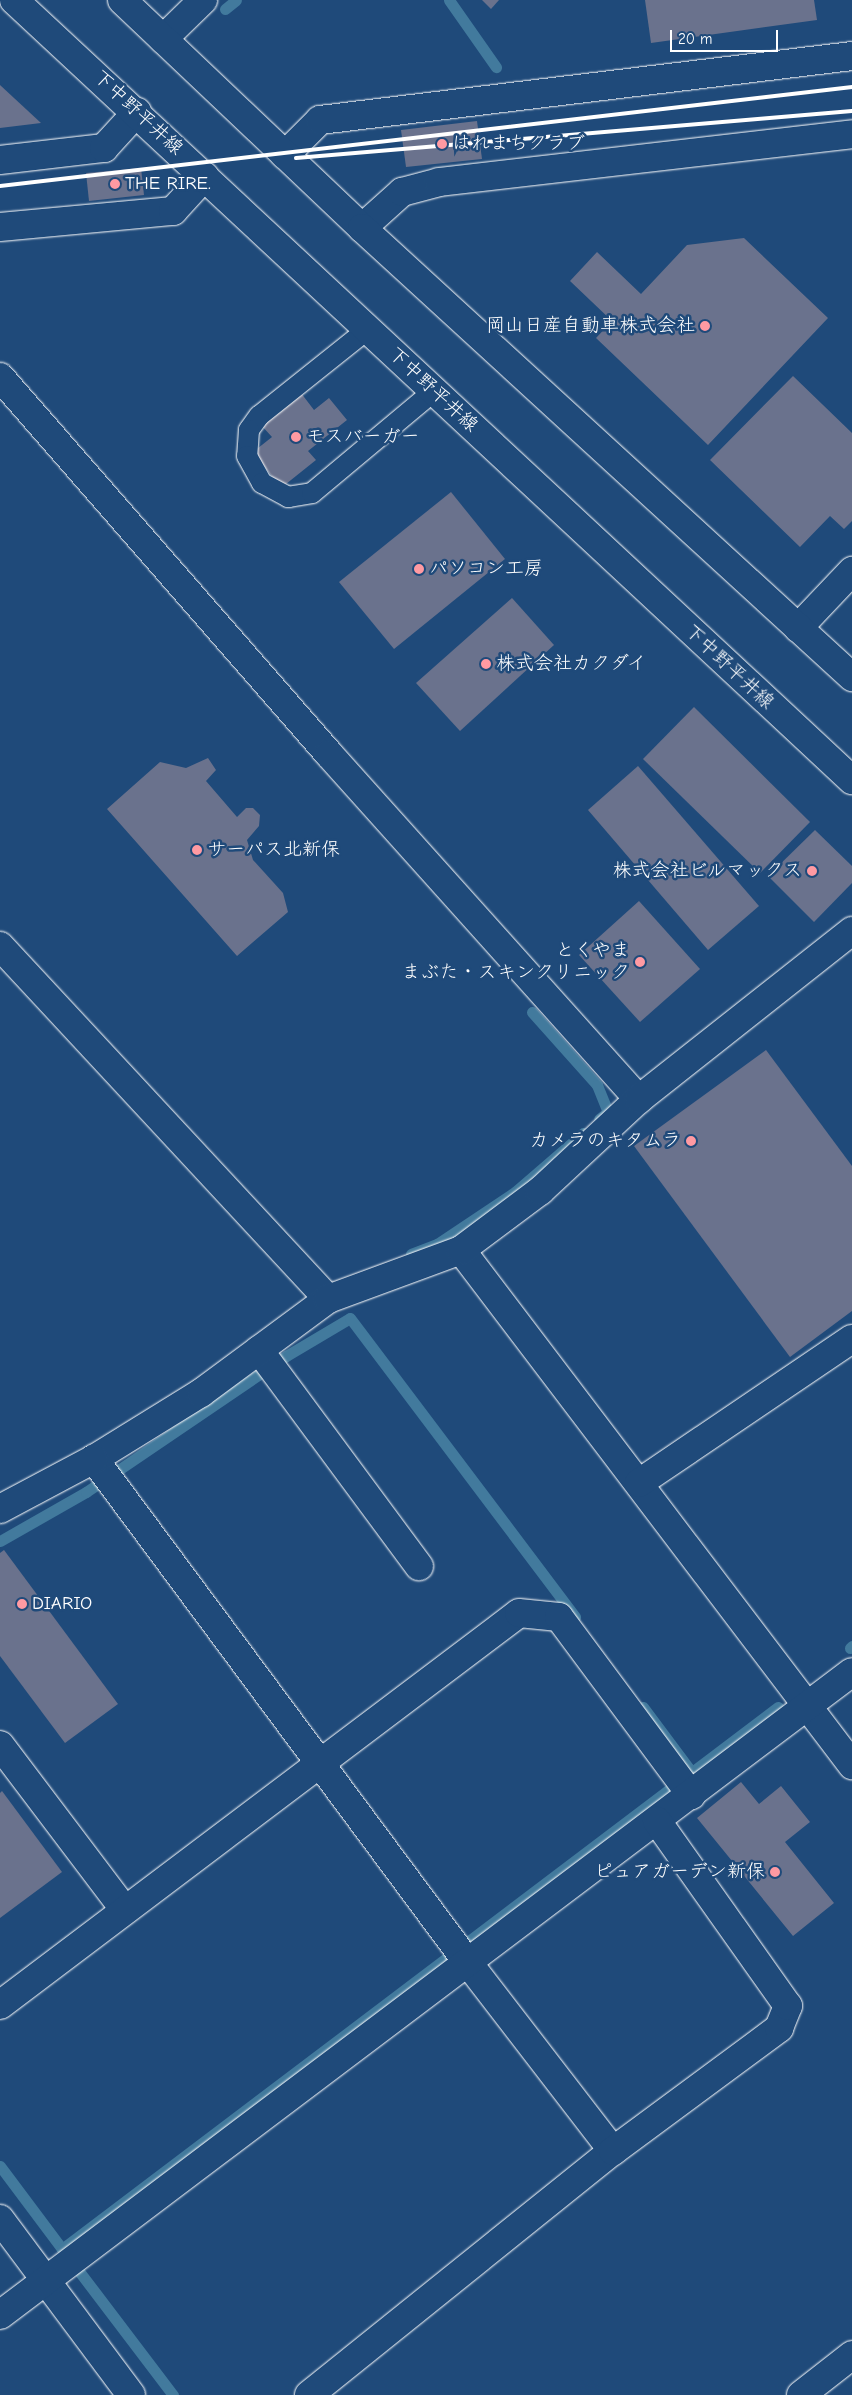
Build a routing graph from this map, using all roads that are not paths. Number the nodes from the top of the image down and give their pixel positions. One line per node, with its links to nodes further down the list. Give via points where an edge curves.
1 (14, 0): 6 (street, 下中野平井線)
2 (122, 0): 4 (street)
3 (203, 0): 4 (street)
4 (163, 39): 8 (street)
5 (852, 56): 8 (street, via 320,120)
6 (137, 112): 9 (street, via 104,148); 10 (street, 下中野平井線)
7 (852, 134): 12 (street, via 439,182 402,192)
8 (285, 155): 12 (street)
9 (0, 160)
10 (205, 176): 11 (street, via 173,211); 13 (street, 下中野平井線)
11 (0, 227)
12 (362, 228): 17 (street)
13 (368, 329): 15 (street, 下中野平井線); 15 (lane, via 249,430 247,456 262,483 288,497 312,492)
14 (0, 377): 22 (street, via 336,762)
15 (434, 391): 19 (street, 下中野平井線)
16 (852, 571): 17 (street)
17 (798, 628): 18 (street)
18 (852, 677)
19 (852, 780)
20 (852, 932): 22 (street)
21 (0, 946): 24 (street)
22 (639, 1100): 23 (street, via 540,1191)
23 (461, 1250): 24 (street); 28 (street)
24 (328, 1298): 26 (street)
25 (852, 1339): 28 (street)
26 (266, 1360): 27 (street, via 201,1393); 30 (street)
27 (103, 1471): 29 (street); 34 (street)
28 (639, 1482): 32 (street)
29 (0, 1509)
30 (419, 1566)
31 (852, 1672): 32 (street)
32 (809, 1707): 35 (street); 36 (street)
33 (0, 1745): 38 (street)
34 (319, 1764): 36 (street, via 519,1613 559,1617); 38 (street); 39 (street)
35 (852, 1765)
36 (684, 1786): 37 (street)
37 (658, 1821): 39 (street); 41 (street, via 788,2006 779,2028)
38 (125, 1910): 40 (street)
39 (461, 1954): 41 (street); 43 (street)
40 (0, 2005)
41 (613, 2151): 47 (street)
42 (0, 2219): 43 (street)
43 (62, 2268): 44 (street); 46 (street)
44 (0, 2315)
45 (852, 2356): 48 (street)
46 (131, 2395)
47 (309, 2395)
48 (801, 2395)

